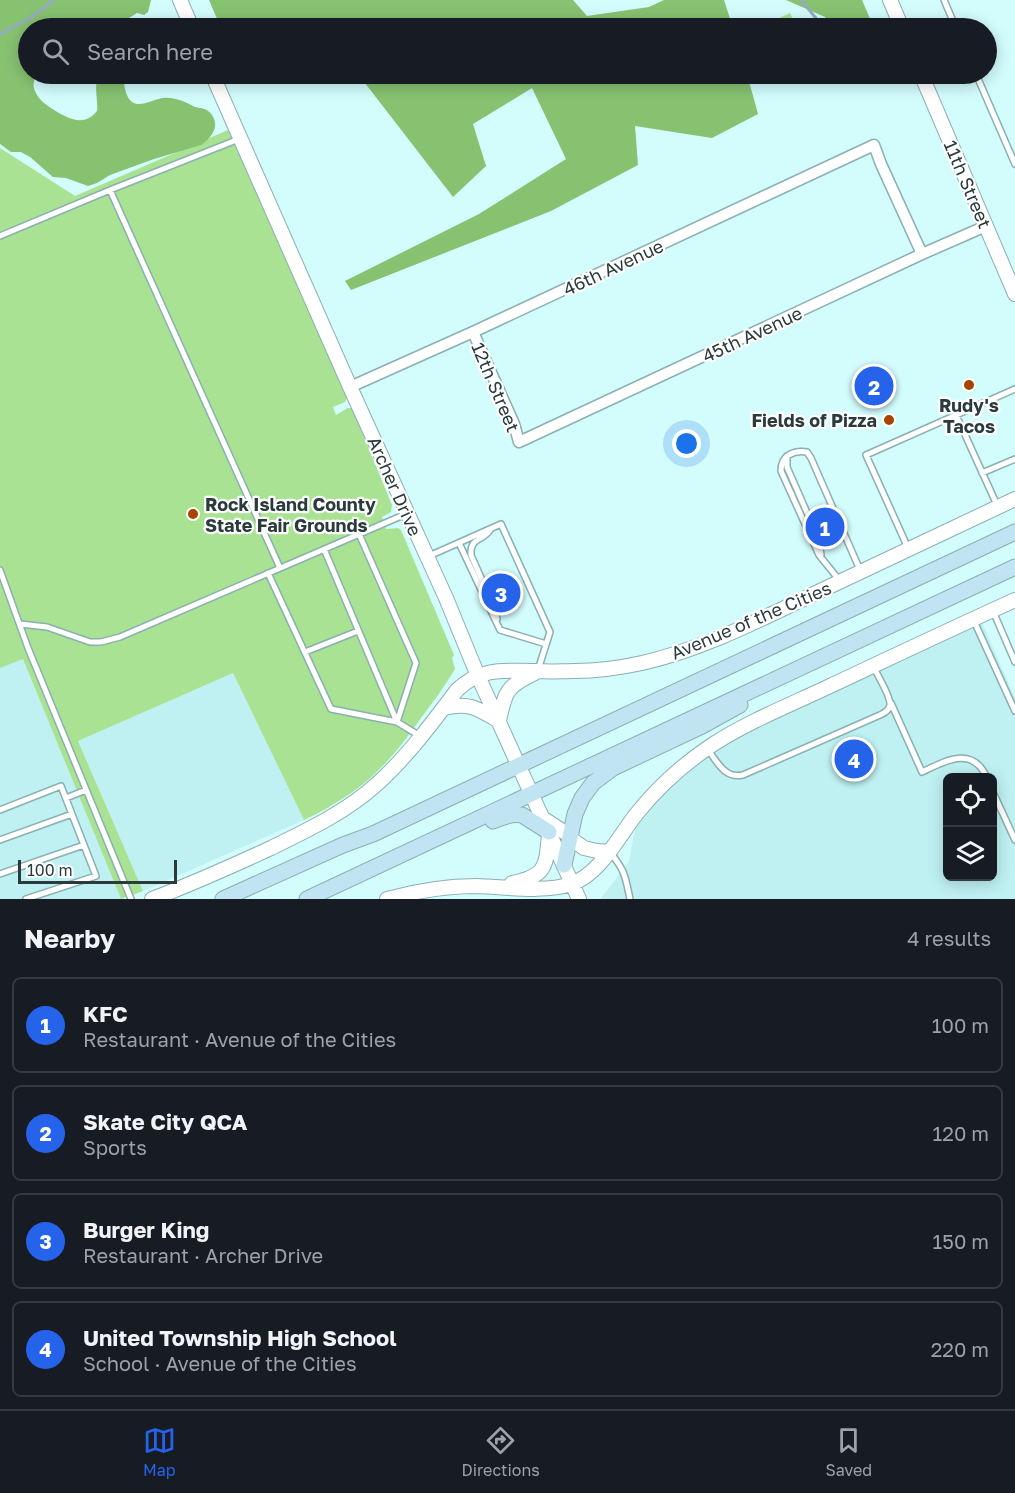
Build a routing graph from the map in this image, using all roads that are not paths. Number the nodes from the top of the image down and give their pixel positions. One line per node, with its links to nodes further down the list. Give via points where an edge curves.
1 (180, 0): 4 (street)
2 (890, 0): 5 (street)
3 (944, 0): 6 (lane)
4 (188, 18)
5 (898, 18)
6 (952, 18)
7 (216, 84): 10 (street, Archer Drive)
8 (925, 84): 13 (street, 11th Street)
9 (980, 84): 11 (lane)
10 (240, 138): 12 (lane); 18 (street, Archer Drive)
11 (1015, 164)
12 (110, 190): 14 (lane); 35 (lane)
13 (986, 226): 15 (street, 45th Avenue); 16 (street, 11th Street)
14 (0, 236)
15 (922, 254): 17 (street, 46th Avenue, via 874,145); 21 (street, 45th Avenue)
16 (1015, 294)
17 (473, 332): 18 (street, 46th Avenue); 21 (street, 12th Street)
18 (350, 387): 26 (street, Archer Drive)
19 (1015, 389): 20 (lane)
20 (956, 415): 23 (lane); 32 (lane, via 866,455)
21 (519, 442)
22 (1015, 459): 23 (lane)
23 (982, 473): 25 (lane)
24 (1015, 499): 25 (street, Avenue of the Cities)
25 (998, 507): 32 (street, Avenue of the Cities)
26 (407, 513): 29 (lane); 33 (street, Archer Drive)
27 (491, 529): 30 (lane); 44 (lane, via 470,547); 46 (lane, via 501,524 550,632)
28 (1015, 532): 60 (main road, Avenue of the Cities)
29 (359, 534): 31 (lane); 58 (lane, via 416,663)
30 (459, 543): 33 (lane); 44 (lane)
31 (324, 549): 35 (lane); 45 (lane)
32 (909, 549): 37 (street, Avenue of the Cities)
33 (427, 557): 53 (street, Archer Drive)
34 (1015, 567): 49 (main road)
35 (280, 568): 38 (lane)
36 (0, 570): 43 (lane)
37 (861, 572): 39 (street, Avenue of the Cities); 39 (lane, via 811,458 807,452 795,452 783,460 781,471 819,555)
38 (268, 573): 43 (lane, via 120,638 101,642); 47 (lane)
39 (840, 582): 52 (street, Avenue of the Cities, via 690,650 618,668)
40 (1015, 600): 41 (street)
41 (993, 610): 42 (street); 48 (lane)
42 (973, 619): 50 (street); 56 (lane)
43 (20, 624): 64 (lane)
44 (500, 630): 46 (lane)
45 (358, 631): 47 (lane); 58 (lane)
46 (546, 644): 52 (lane)
47 (305, 652): 58 (lane, via 331,709)
48 (1015, 662)
49 (805, 664): 65 (main road); 72 (main road, via 717,719 602,775 582,798)
50 (874, 666): 54 (lane); 61 (street, via 764,717)
51 (720, 670): 60 (main road, Avenue of the Cities)
52 (538, 671): 53 (street, Avenue of the Cities, via 505,670); 57 (street, via 510,687)
53 (478, 676): 55 (street, Avenue of the Cities, via 457,690); 57 (street, Archer Drive)
54 (888, 697): 61 (lane, via 890,705 880,715 743,775 726,773); 63 (lane, via 922,772 961,758 979,765)
55 (444, 708): 57 (street, via 464,705); 59 (street, Avenue of the Cities)
56 (1015, 711)
57 (499, 721): 62 (street, Archer Drive)
58 (398, 722): 59 (lane)
59 (420, 736): 84 (street, Avenue of the Cities, via 387,775 348,807 243,861)
60 (562, 744): 62 (main road, Avenue of the Cities)
61 (707, 749): 76 (street, via 661,787)
62 (519, 765): 65 (street, Archer Drive); 71 (main road, Avenue of the Cities)
63 (984, 773)
64 (86, 790): 66 (lane); 83 (lane)
65 (532, 794): 70 (street, Archer Drive); 87 (main road)
66 (66, 798): 68 (lane, via 61,786); 69 (lane)
67 (997, 799): 74 (lane)
68 (0, 810)
69 (72, 814): 73 (lane); 75 (lane)
70 (546, 826): 72 (street); 77 (street, Archer Drive); 80 (street, via 543,869 525,880); 88 (main road, via 522,815 504,816 383,872)
71 (373, 834): 85 (main road, Avenue of the Cities); 86 (main road)
72 (570, 836): 76 (street, via 584,848); 77 (main road)
73 (0, 840)
74 (1015, 840)
75 (84, 845): 78 (lane); 82 (lane, via 96,876)
76 (609, 852): 79 (street, via 590,874); 91 (lane, via 625,873)
77 (564, 865): 79 (street, Archer Drive)
78 (0, 874)
79 (573, 884): 81 (street); 90 (street, Archer Drive)
80 (496, 887): 81 (street); 89 (street, via 425,890)
81 (514, 893)
82 (26, 899)
83 (130, 899)
84 (152, 899)
85 (223, 899)
86 (238, 899)
87 (307, 899)
88 (311, 899)
89 (387, 899)
90 (579, 899)
91 (630, 899)

